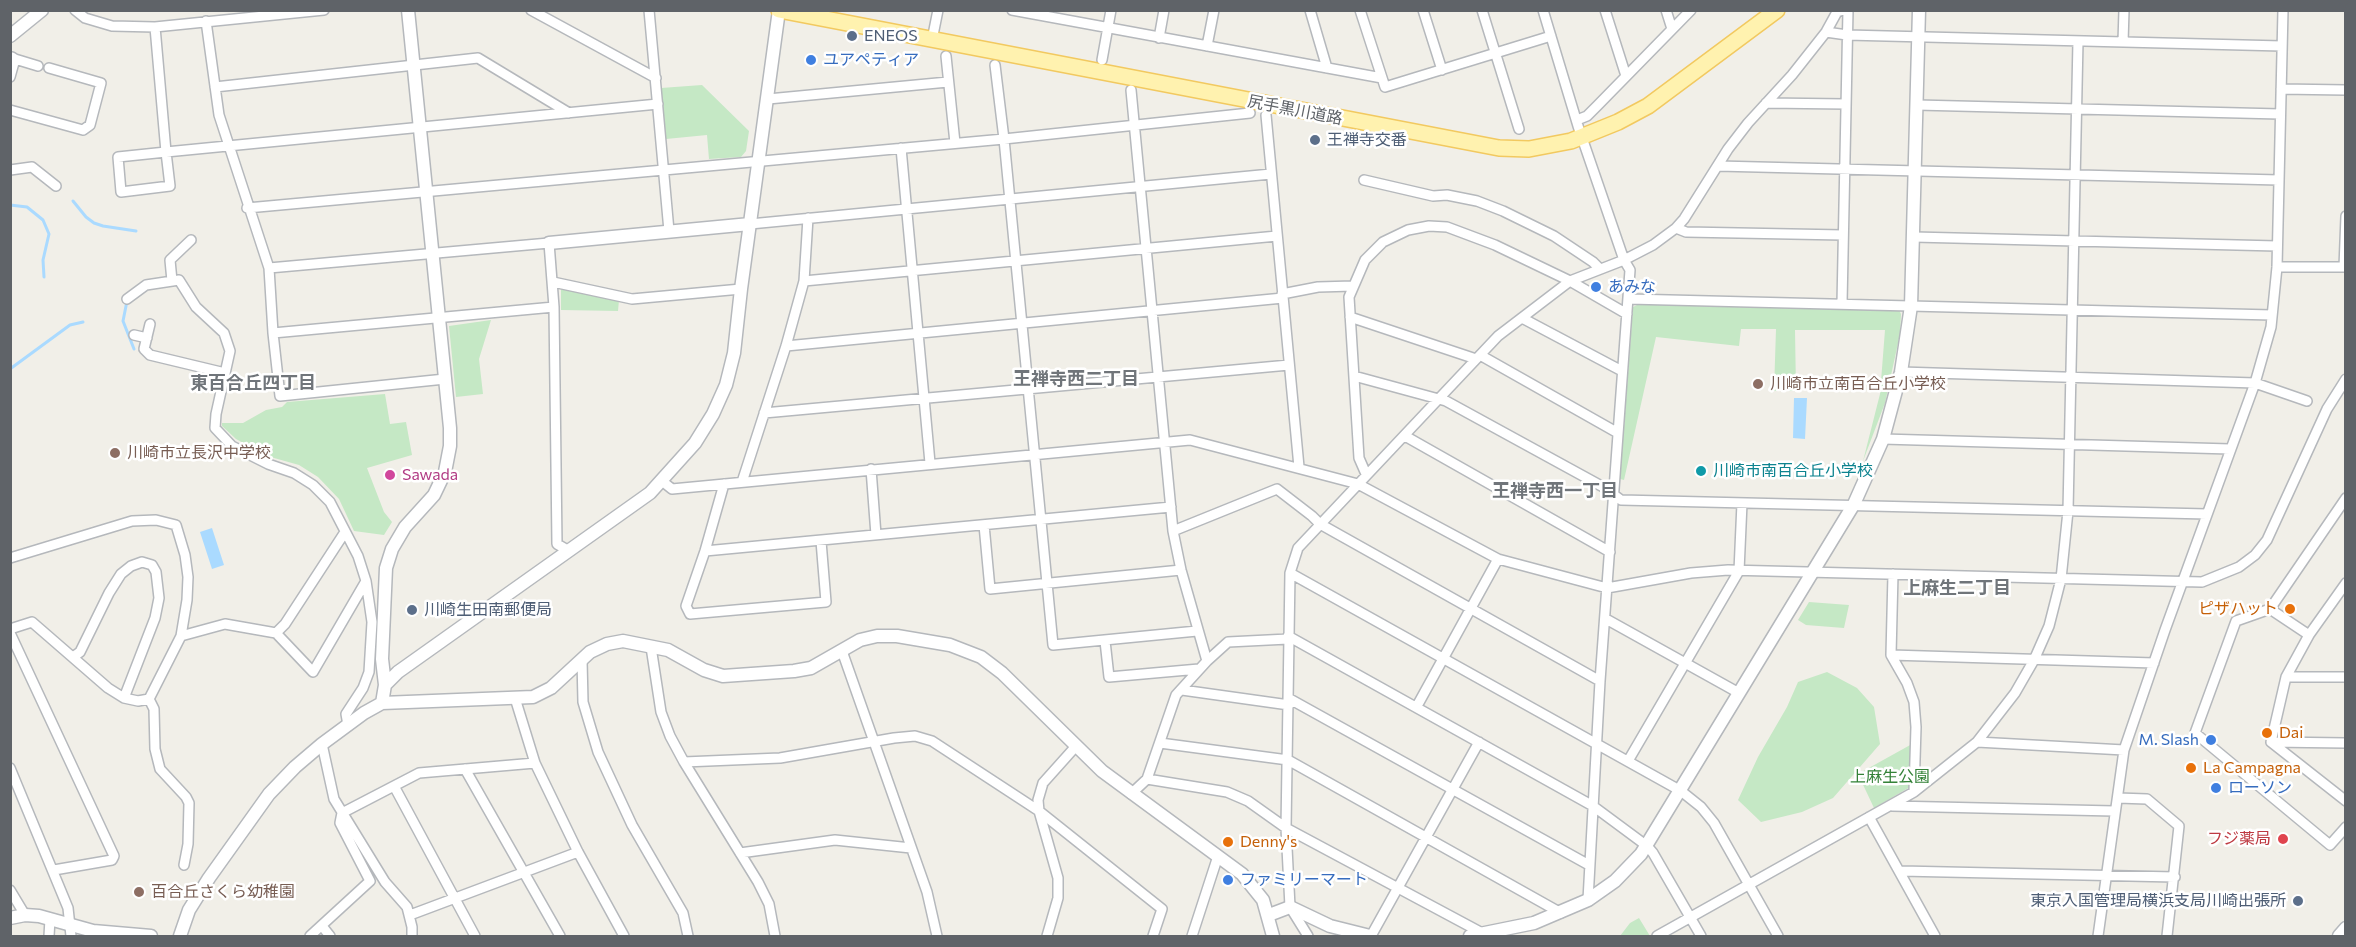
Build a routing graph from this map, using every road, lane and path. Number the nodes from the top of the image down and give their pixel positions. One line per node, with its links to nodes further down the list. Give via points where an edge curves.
1 (42, 10): 33 (street)
2 (75, 10): 28 (street, via 85,18 112,26)
3 (324, 10): 27 (street)
4 (408, 10): 46 (street)
5 (531, 10): 54 (street)
6 (650, 10): 54 (street)
7 (938, 10): 37 (street)
8 (1012, 10): 29 (street)
9 (1111, 10): 29 (street)
10 (1164, 10): 36 (street)
11 (1214, 10): 40 (street)
12 (1310, 10): 50 (street)
13 (1360, 10): 55 (street)
14 (1423, 10): 51 (street)
15 (1482, 10): 42 (street)
16 (1543, 10): 34 (street)
17 (1605, 10): 52 (street)
18 (1666, 10): 30 (street)
19 (1692, 10): 30 (street)
20 (1777, 10): 76 (main road, 尻手黒川道路, via 1648,106)
21 (1843, 10): 31 (street, via 1837,12)
22 (1848, 10): 32 (street)
23 (1919, 10): 35 (street)
24 (2124, 10): 39 (street)
25 (2283, 10): 41 (street)
26 (779, 11): 37 (main road, 尻手黒川道路); 61 (street)
27 (206, 21): 28 (street); 57 (street)
28 (155, 27): 81 (street)
29 (1108, 28): 36 (street); 45 (street)
30 (1672, 29): 52 (street)
31 (1826, 32): 32 (street); 62 (street)
32 (1847, 35): 35 (street); 64 (street)
33 (10, 36)
34 (1551, 36): 42 (street); 72 (street)
35 (1919, 37): 38 (street); 65 (street)
36 (1159, 38): 40 (street)
37 (932, 40): 76 (main road, 尻手黒川道路, via 1499,148 1561,145)
38 (2078, 41): 39 (street); 66 (street)
39 (2123, 42): 41 (street)
40 (1207, 46): 50 (street)
41 (2282, 46): 58 (street)
42 (1496, 53): 51 (street); 75 (street)
43 (946, 56): 56 (street)
44 (13, 58): 48 (street); 53 (street)
45 (1102, 60)
46 (413, 65): 57 (street); 68 (street, via 478,58); 74 (street)
47 (995, 65): 77 (street)
48 (38, 66)
49 (49, 68): 67 (street, via 102,83 90,125 83,130 53,126)
50 (1327, 68): 55 (street)
51 (1442, 70): 55 (street, via 1385,87)
52 (1626, 76): 72 (street, via 1587,116)
53 (10, 77)
54 (656, 78): 63 (street)
55 (1382, 78)
56 (948, 82): 61 (street); 78 (street)
57 (215, 87): 79 (street)
58 (2281, 89): 60 (street); 70 (street)
59 (1131, 90): 73 (street)
60 (2346, 90)
61 (768, 99): 82 (street)
62 (1767, 103): 64 (street); 83 (street)
63 (658, 104): 68 (street); 84 (street)
64 (1846, 104): 85 (street)
65 (1917, 105): 66 (street); 87 (street)
66 (2077, 109): 70 (street); 89 (street)
67 (10, 110)
68 (569, 113): 74 (street)
69 (1250, 113): 73 (street)
70 (2280, 114): 91 (street)
71 (1266, 115): 88 (street)
72 (1577, 120): 76 (street)
73 (1133, 126): 77 (street); 93 (street)
74 (419, 128): 79 (street); 94 (street)
75 (1519, 129)
76 (1583, 137): 112 (street)
77 (1004, 139): 78 (street); 95 (street)
78 (955, 143): 80 (street)
79 (228, 146): 81 (street); 96 (street)
80 (902, 148): 82 (street); 97 (street)
81 (166, 152): 81 (street, via 170,186 121,192 118,157)
82 (760, 160): 84 (street); 100 (street)
83 (1718, 166): 85 (street); 101 (street)
84 (664, 169): 94 (street); 102 (street)
85 (1845, 169): 87 (street); 103 (street)
86 (10, 170): 92 (street, via 32,167)
87 (1916, 171): 89 (street); 105 (street)
88 (1271, 174): 93 (street); 104 (street)
89 (2076, 175): 91 (street); 107 (street)
90 (1364, 180): 116 (street, via 1433,196 1477,201 1554,236)
91 (2279, 180): 109 (street)
92 (56, 186)
93 (1138, 186): 95 (street); 110 (street)
94 (425, 191): 96 (street); 111 (street)
95 (1009, 199): 97 (street); 113 (street)
96 (248, 208): 115 (street)
97 (907, 209): 99 (street); 117 (street)
98 (2346, 216): 114 (street, via 2344,267)
99 (808, 219): 100 (street); 119 (street)
100 (750, 224): 102 (street); 123 (street)
101 (1676, 228): 103 (street, via 1686,232); 112 (street)
102 (669, 231): 108 (street)
103 (1843, 235): 127 (street)
104 (1277, 236): 110 (street); 124 (street)
105 (1914, 237): 107 (street); 128 (street)
106 (191, 240): 118 (street, via 170,260)
107 (2074, 241): 109 (street); 130 (street)
108 (549, 243): 111 (street); 121 (street)
109 (2277, 246): 114 (street)
110 (1146, 249): 113 (street); 131 (street)
111 (432, 254): 115 (street); 135 (street)
112 (1624, 260): 116 (street); 126 (street, via 1630,270)
113 (1015, 261): 117 (street); 138 (street)
114 (2277, 267): 133 (street)
115 (268, 268): 139 (street)
116 (1600, 269): 120 (street)
117 (913, 271): 119 (street); 140 (street)
118 (172, 281): 125 (street, via 146,285); 148 (street, via 179,280 196,307 224,333 230,351)
119 (804, 281): 143 (street)
120 (1570, 281): 122 (street, via 1494,245 1447,227 1429,226 1408,230 1383,243 1365,260); 132 (street); 136 (street)
121 (553, 282): 123 (street, via 632,299); 129 (street)
122 (1353, 286): 124 (street, via 1318,287); 134 (street)
123 (741, 289): 171 (street, via 726,385 694,443)
124 (1282, 296): 131 (street); 145 (street)
125 (128, 299)
126 (1629, 299): 127 (street); 132 (street)
127 (1842, 304): 128 (street)
128 (1911, 306): 130 (street); 147 (street)
129 (554, 307): 135 (street); 189 (street, via 557,544)
130 (2073, 310): 133 (street); 151 (street)
131 (1153, 311): 138 (street); 150 (street)
132 (1627, 314): 146 (street)
133 (2272, 315): 154 (street)
134 (1350, 317): 144 (street); 149 (street)
135 (438, 318): 139 (street); 152 (street)
136 (1522, 318): 144 (street); 146 (street)
137 (150, 324): 142 (street)
138 (1021, 324): 140 (street); 155 (street)
139 (273, 333): 152 (street, via 280,396)
140 (918, 333): 143 (street); 156 (street)
141 (134, 334): 142 (street)
142 (147, 338): 148 (street, via 144,349 150,355)
143 (786, 346): 159 (street)
144 (1478, 357): 157 (street); 160 (street)
145 (1288, 365): 150 (street); 168 (street)
146 (1622, 371): 160 (street)
147 (1901, 372): 151 (street); 162 (street)
148 (225, 373): 186 (street, via 215,428 232,446 313,485 330,502)
149 (1354, 376): 157 (street); 170 (street, via 1359,458)
150 (1159, 377): 155 (street); 163 (street)
151 (2071, 377): 154 (street); 164 (street)
152 (445, 379): 229 (street, via 450,446 445,471 434,495 405,526 386,568 382,659)
153 (2346, 379): 201 (street, via 2327,409 2267,540 2255,555 2239,567 2202,582)
154 (2256, 383): 158 (street); 165 (street)
155 (1027, 389): 156 (street); 166 (street)
156 (924, 398): 159 (street); 167 (street)
157 (1438, 399): 161 (street); 175 (street)
158 (2307, 401)
159 (764, 413): 172 (street)
160 (1618, 433): 175 (street)
161 (1405, 436): 170 (street); 191 (street)
162 (1883, 439): 164 (street); 178 (street)
163 (1165, 442): 166 (street); 168 (street, via 1198,441); 179 (street)
164 (2070, 444): 165 (street); 180 (street)
165 (2230, 449): 181 (street)
166 (1034, 454): 167 (street); 182 (street)
167 (930, 463): 169 (street)
168 (1299, 467): 174 (street)
169 (871, 469): 172 (street); 187 (street)
170 (1366, 474): 174 (street)
171 (663, 481): 173 (street, via 672,489); 189 (street)
172 (742, 482): 173 (street)
173 (724, 484): 190 (street)
174 (1358, 484): 183 (street); 193 (street)
175 (1614, 494): 177 (street, via 1621,500); 191 (street)
176 (2346, 498): 206 (street)
177 (1742, 503): 178 (street); 195 (street)
178 (1854, 504): 180 (street); 197 (street)
179 (1171, 507): 182 (street); 185 (street)
180 (2068, 511): 181 (street); 199 (street)
181 (2207, 514): 201 (street)
182 (1040, 519): 184 (street); 203 (street)
183 (1320, 524): 185 (street, via 1277,489); 196 (street, via 1298,548); 205 (street)
184 (984, 525): 187 (street); 203 (street, via 990,589)
185 (1173, 531): 194 (street)
186 (345, 532): 200 (street); 210 (street)
187 (876, 535): 188 (street)
188 (821, 541): 190 (street); 190 (street, via 826,602 690,614 686,606)
189 (569, 551): 229 (street)
190 (705, 551)
191 (1610, 552): 204 (street)
192 (10, 558): 212 (street, via 132,521 156,520 176,525 188,577)
193 (1498, 559): 204 (street); 205 (street)
194 (1180, 570): 203 (street); 209 (street)
195 (1739, 571): 197 (street); 204 (street, via 1691,573); 223 (street)
196 (1290, 573): 213 (street); 219 (street)
197 (1812, 573): 198 (street); 231 (street)
198 (1893, 574): 199 (street); 217 (street)
199 (2061, 579): 201 (street); 221 (street, via 2049,626)
200 (366, 581): 210 (street, via 313,672); 238 (street, via 372,621 369,672 346,714)
201 (2183, 582): 224 (street)
202 (2346, 583): 211 (street)
203 (1046, 584): 214 (street, via 1053,645)
204 (1607, 588): 207 (street)
205 (1470, 609): 219 (street); 228 (street)
206 (2270, 609): 211 (street); 270 (street, via 2236,621 2195,733 2330,845)
207 (1606, 618): 223 (street); 228 (street)
208 (10, 631): 218 (street, via 32,622); 280 (street, via 114,856 112,860)
209 (1197, 631): 214 (street); 222 (street)
210 (276, 633): 212 (street, via 225,624)
211 (2309, 634): 226 (street)
212 (181, 636): 234 (street)
213 (1288, 637): 222 (street, via 1228,642); 235 (street); 237 (street)
214 (1105, 641): 225 (street, via 1109,677)
215 (651, 647): 216 (street, via 668,650 723,676 811,668); 220 (street, via 623,641 590,652); 251 (street, via 661,712)
216 (842, 651): 239 (street); 247 (street, via 860,640 897,636 950,645 981,657)
217 (1891, 655): 221 (street); 260 (street, via 1914,702)
218 (73, 657): 232 (street); 232 (street, via 80,652 121,574 141,562 152,565 159,598 155,618)
219 (1444, 657): 237 (street); 246 (street)
220 (582, 660): 233 (street, via 552,688 533,697); 311 (street, via 583,702 598,752 632,825 683,913)
221 (2034, 660): 224 (street); 242 (street, via 2015,693)
222 (1207, 661): 225 (street)
223 (1684, 662): 231 (street); 250 (street)
224 (2154, 663): 248 (street)
225 (1199, 669): 230 (street)
226 (2286, 676): 227 (street); 243 (street)
227 (2346, 677)
228 (1600, 681): 246 (street)
229 (385, 685): 236 (street)
230 (1182, 690): 235 (street); 240 (street, via 1171,705)
231 (1739, 693): 259 (street)
232 (124, 698): 234 (street)
233 (515, 698): 236 (street); 252 (street)
234 (149, 699): 278 (street, via 154,709 160,769 189,803)
235 (1288, 702): 249 (street); 258 (street)
236 (382, 703): 238 (street)
237 (1417, 706): 241 (street)
238 (348, 726): 245 (street)
239 (874, 741): 251 (street, via 780,758); 266 (street, via 915,736 932,741); 274 (street)
240 (1160, 742): 249 (street); 255 (street)
241 (1479, 742): 258 (street); 264 (street)
242 (1977, 742): 248 (street); 260 (street)
243 (2271, 742): 244 (street); 263 (street)
244 (2346, 742)
245 (322, 744): 268 (street, via 334,799); 304 (street, via 269,794 209,878 189,910)
246 (1597, 744): 250 (street); 264 (street)
247 (1077, 745): 261 (street); 266 (street, via 1043,783)
248 (2124, 750): 262 (street)
249 (1288, 760): 271 (street); 272 (street)
250 (1628, 761): 259 (street)
251 (684, 762): 276 (street)
252 (535, 763): 254 (street); 275 (street)
253 (10, 768): 256 (street)
254 (465, 769): 257 (street, via 419,773); 282 (street)
255 (1147, 778): 261 (street); 271 (street, via 1227,792 1248,801)
256 (13, 785): 280 (street)
257 (394, 786): 268 (street); 288 (street)
258 (1453, 790): 272 (street); 279 (street)
259 (1681, 791): 273 (street); 285 (street, via 1714,823)
260 (1914, 792): 265 (street)
261 (1131, 794): 277 (street)
262 (2118, 798): 267 (street); 284 (street, via 2147,800 2180,826)
263 (2346, 801)
264 (1593, 806): 273 (street); 279 (street)
265 (1889, 806): 267 (street); 269 (street)
266 (1039, 811): 314 (street, via 1058,878 1058,898); 315 (street, via 1162,909)
267 (2114, 811): 283 (street)
268 (342, 813): 293 (street); 298 (street, via 340,823 370,881)
269 (1869, 817): 281 (street); 285 (street)
270 (2346, 827)
271 (1286, 828): 286 (street); 290 (street)
272 (1426, 838): 286 (street); 291 (street)
273 (1647, 846): 289 (street, via 1615,881); 295 (street)
274 (911, 848): 276 (street, via 836,840); 313 (street)
275 (578, 852): 282 (street); 310 (street)
276 (741, 853): 312 (street, via 769,904)
277 (1218, 856): 294 (street, via 1258,892); 316 (street)
278 (184, 865)
279 (1589, 865): 289 (street)
280 (54, 870): 300 (street, via 68,908)
281 (1901, 871): 283 (street); 324 (street)
282 (523, 873): 288 (street); 309 (street)
283 (2107, 875): 284 (street); 325 (street)
284 (2175, 877): 326 (street)
285 (1749, 885): 295 (street); 323 (street)
286 (1398, 889): 301 (street); 319 (street)
287 (10, 890): 292 (street)
288 (455, 898): 293 (street); 308 (street)
289 (1588, 900): 291 (street)
290 (1290, 907): 294 (street); 318 (street); 319 (street, via 1330,926)
291 (1561, 913): 301 (street)
292 (25, 915): 296 (street); 297 (street)
293 (410, 915): 307 (street)
294 (1269, 915): 317 (street)
295 (1690, 917): 321 (street); 322 (street)
296 (10, 918)
297 (50, 919): 300 (street); 302 (street)
298 (322, 926): 305 (street); 306 (street)
299 (2346, 928): 327 (street)
300 (71, 931): 303 (street)
301 (1484, 934): 320 (street)
302 (49, 936)
303 (151, 936)
304 (180, 936)
305 (310, 936)
306 (330, 936)
307 (412, 936)
308 (475, 936)
309 (560, 936)
310 (624, 936)
311 (688, 936)
312 (775, 936)
313 (937, 936)
314 (1047, 936)
315 (1153, 936)
316 (1192, 936)
317 (1273, 936)
318 (1308, 936)
319 (1371, 936)
320 (1470, 936)
321 (1658, 936)
322 (1701, 936)
323 (1778, 936)
324 (1935, 936)
325 (2098, 936)
326 (2167, 936)
327 (2338, 936)

